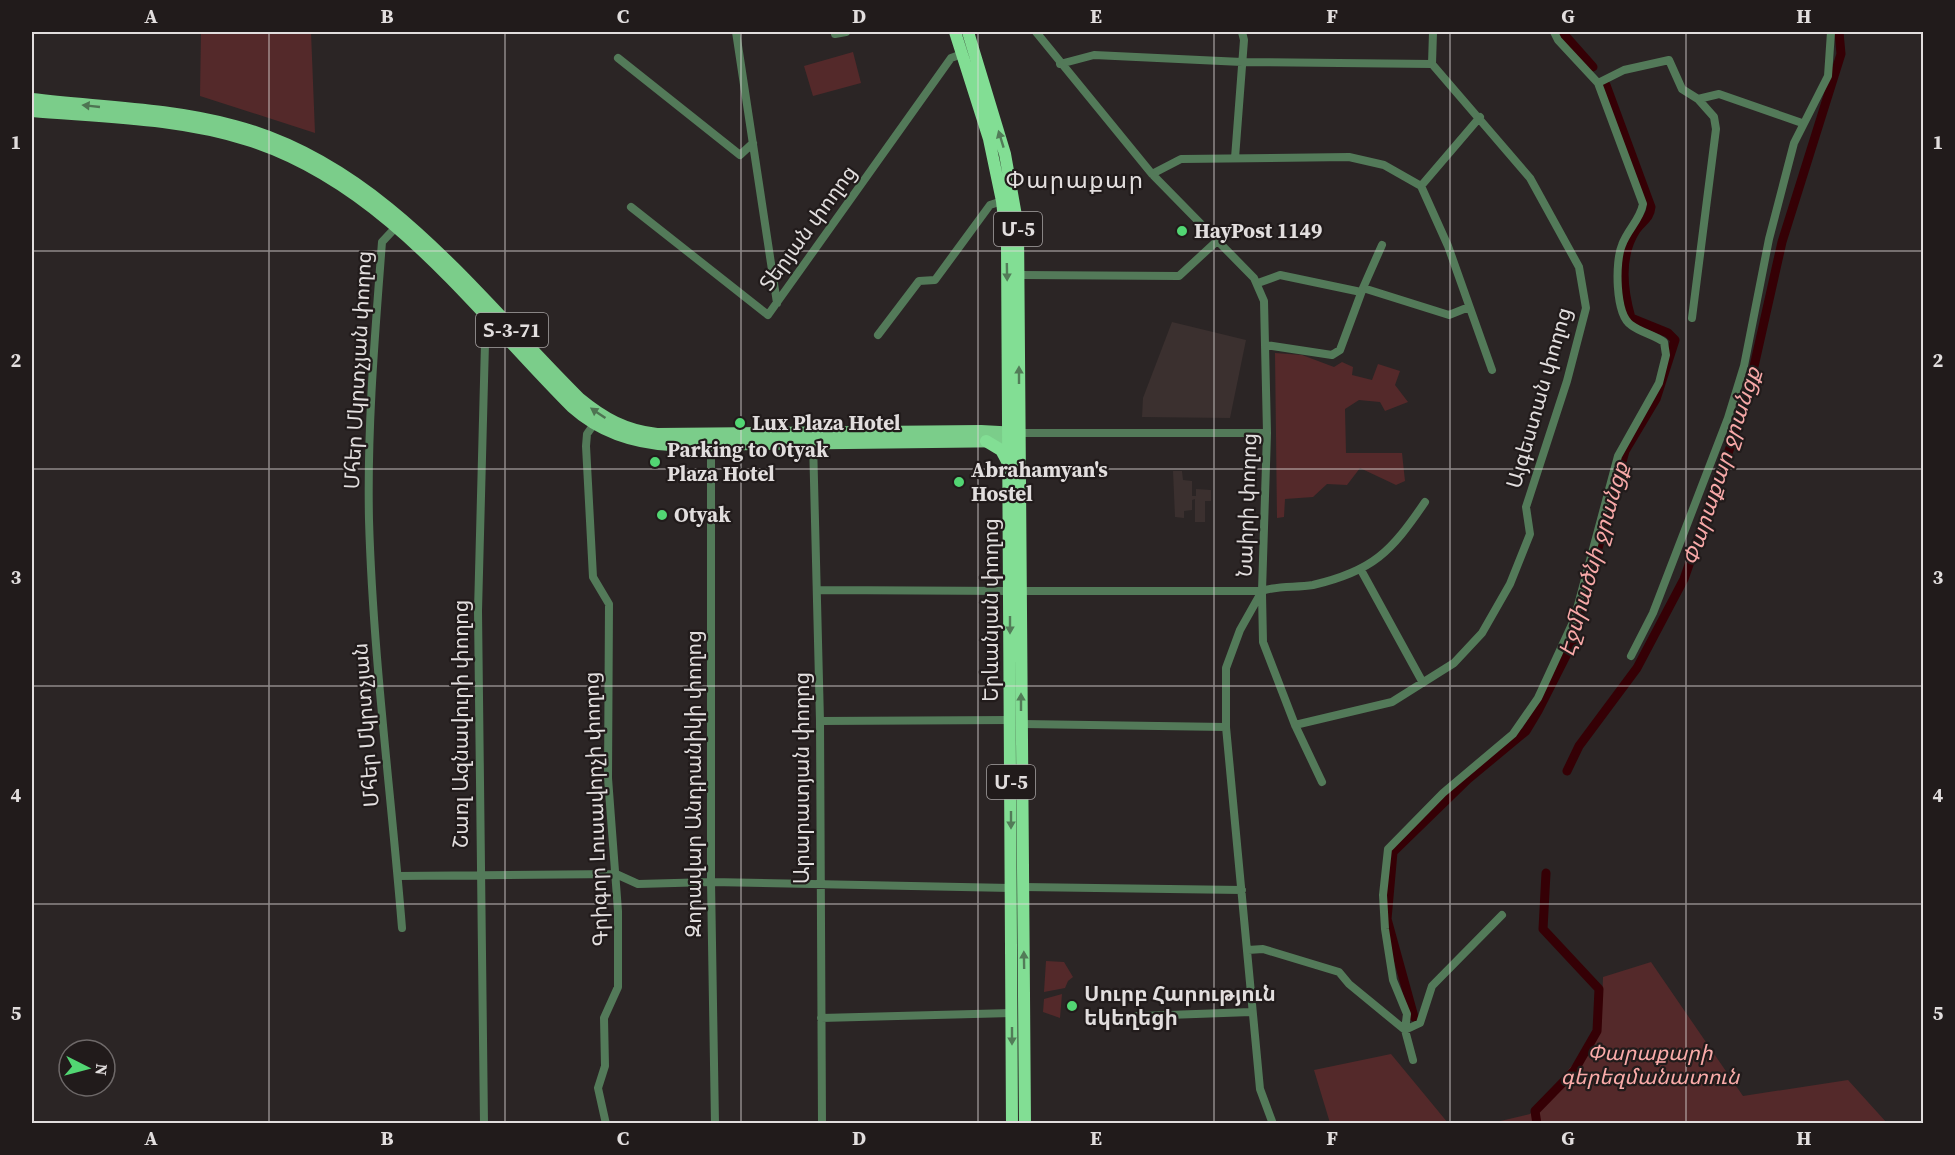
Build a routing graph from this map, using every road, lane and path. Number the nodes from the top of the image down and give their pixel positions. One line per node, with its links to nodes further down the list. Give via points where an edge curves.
1 (736, 32): 22 (street)
2 (846, 32): 10 (street)
3 (955, 32): 11 (highway, Երևանյան փողոց / Մ-5)
4 (968, 32): 31 (highway, Երևանյան փողոց / Մ-5, one-way to 4, via 1018,227 1005,154)
5 (1036, 32): 14 (street)
6 (1242, 32): 13 (street)
7 (1433, 32): 15 (street)
8 (1554, 32): 16 (street)
9 (1831, 32): 21 (street, via 1828,76)
10 (835, 34)
11 (962, 54): 26 (highway, Երևանյան փողոց / Մ-5, via 989,139); 34 (street, Տերյան փողոց, via 951,58)
12 (618, 58): 22 (street, via 740,155)
13 (1242, 62): 14 (street, via 1094,55); 15 (street); 23 (street)
14 (1060, 63): 24 (street)
15 (1432, 64): 20 (street, Այգեստան փողոց)
16 (1598, 83): 18 (street, via 1624,70 1669,60 1682,88); 75 (street, via 1643,204 1640,218 1621,247 1618,290 1622,317 1631,326 1664,342 1666,355 1659,383 1618,456 1574,620 1538,698 1513,734 1443,794 1388,849 1383,894 1385,929 1393,980 1407,1014)
17 (32, 99): 44 (main road, Տ-3-71, one-way to 17, via 657,434 622,426 580,399 401,218 323,162 289,144 219,122)
18 (1698, 99): 21 (street, via 1719,94); 36 (street, via 1714,117 1716,129)
19 (32, 111): 28 (main road, Տ-3-71, via 179,125 247,140 327,175)
20 (1480, 117): 25 (street); 55 (street, Այգեստան փողոց, via 1530,178 1578,267 1586,308 1526,507 1530,534 1510,584 1482,633 1454,663)
21 (1802, 123): 54 (street, via 1769,239 1744,366 1728,418 1653,613)
22 (753, 142): 34 (street)
23 (1236, 158): 24 (street, via 1181,159); 25 (street, via 1349,157 1384,165)
24 (1152, 174): 29 (street)
25 (1421, 186): 35 (street, via 1448,246)
26 (1002, 201): 38 (street, via 990,205 936,280 919,281); 43 (highway, Երևանյան փողոց / Մ-5, one-way to 43)
27 (632, 207): 34 (street, Տերյան փողոց, via 768,315)
28 (396, 227): 37 (main road, Տ-3-71); 49 (street, Մհեր Մկրտչյան փողոց, via 382,242 370,401)
29 (1217, 241): 31 (street, via 1179,276); 32 (street)
30 (1382, 245): 33 (street)
31 (1020, 275): 43 (highway, Երևանյան փողոց / Մ-5, one-way to 31)
32 (1258, 282): 33 (street, via 1280,275); 39 (street, Նաիրի փողոց, via 1264,301)
33 (1362, 290): 35 (street, via 1449,315); 39 (street, via 1340,350 1332,355)
34 (777, 303)
35 (1468, 307): 40 (street)
36 (1692, 318)
37 (498, 329): 41 (main road, Տ-3-71, via 565,400); 61 (street, Շառլ Ազնավուրի փողոց, via 485,343 478,611)
38 (878, 335)
39 (1266, 345): 42 (street, Նաիրի փողոց)
40 (1492, 370)
41 (594, 424): 46 (main road, Տ-3-71, via 643,443); 62 (street, Գրիգոր Լուսավորչի փողոց, via 587,434 586,446 593,578 609,604 608,778)
42 (1267, 433): 43 (street); 53 (street, Նաիրի փողոց)
43 (1018, 436): 44 (main road, Տ-3-71); 45 (main road, Տ-3-71); 47 (highway, Երևանյան փողոց / Մ-5); 52 (highway, Երևանյան փողոց / Մ-5)
44 (813, 438): 45 (main road, Տ-3-71); 46 (main road, Տ-3-71); 51 (street, Արարատյան փողոց)
45 (986, 441): 47 (highway, via 1001,450)
46 (711, 444): 64 (street, Զորավար Անդրանիկի փողոց)
47 (1010, 468): 52 (highway, Երևանյան փողոց / Մ-5)
48 (1425, 502): 50 (street, via 1399,540)
49 (369, 520): 63 (street, Մհեր Մկրտչյան)
50 (1361, 570): 53 (street, via 1311,585); 55 (street)
51 (819, 590): 52 (street); 56 (street, Արարատյան փողոց)
52 (1015, 591): 53 (street); 57 (highway, Երևանյան փողոց / Մ-5)
53 (1262, 591): 58 (street, via 1263,642); 59 (street, Նաիրի փողոց, via 1240,630 1226,668)
54 (1631, 656)
55 (1423, 683): 58 (street, Այգեստան փողոց, via 1392,702)
56 (820, 721): 57 (street); 65 (street, Արարատյան փողոց)
57 (1016, 722): 59 (street); 66 (highway, Երևանյան փողոց / Մ-5)
58 (1295, 725): 60 (street)
59 (1226, 727): 67 (street, Նաիրի փողոց)
60 (1322, 782)
61 (480, 874): 62 (street); 63 (street); 77 (street, Շառլ Ազնավուրի փողոց)
62 (616, 874): 64 (street, via 638,884); 78 (street, Գրիգոր Լուսավորչի փողոց, via 618,987 604,1018 605,1066 598,1088)
63 (398, 876): 69 (street, Մհեր Մկրտչյան)
64 (711, 882): 65 (street); 79 (street, Զորավար Անդրանիկի փողոց)
65 (820, 884): 66 (street); 74 (street, Արարատյան փողոց)
66 (1017, 887): 67 (street); 72 (highway, Երևանյան փողոց / Մ-5); 82 (highway, Երևանյան փողոց / Մ-5, one-way to 66)
67 (1242, 891): 70 (street, Նաիրի փողոց)
68 (1502, 915): 75 (street, via 1432,986 1420,1023)
69 (402, 928)
70 (1248, 950): 71 (street, Նաիրի փողոց); 75 (street, via 1263,949 1339,972)
71 (1251, 1012): 73 (street); 83 (street, Նաիրի փողոց, via 1260,1089)
72 (1012, 1013): 74 (street); 81 (highway, Երևանյան փողոց / Մ-5, one-way to 81)
73 (1113, 1017)
74 (821, 1018): 80 (street, Արարատյան փողոց)
75 (1405, 1030): 76 (street)
76 (1413, 1060)
77 (484, 1124)
78 (606, 1124)
79 (716, 1124)
80 (822, 1124)
81 (1012, 1124)
82 (1025, 1124)
83 (1273, 1124)

